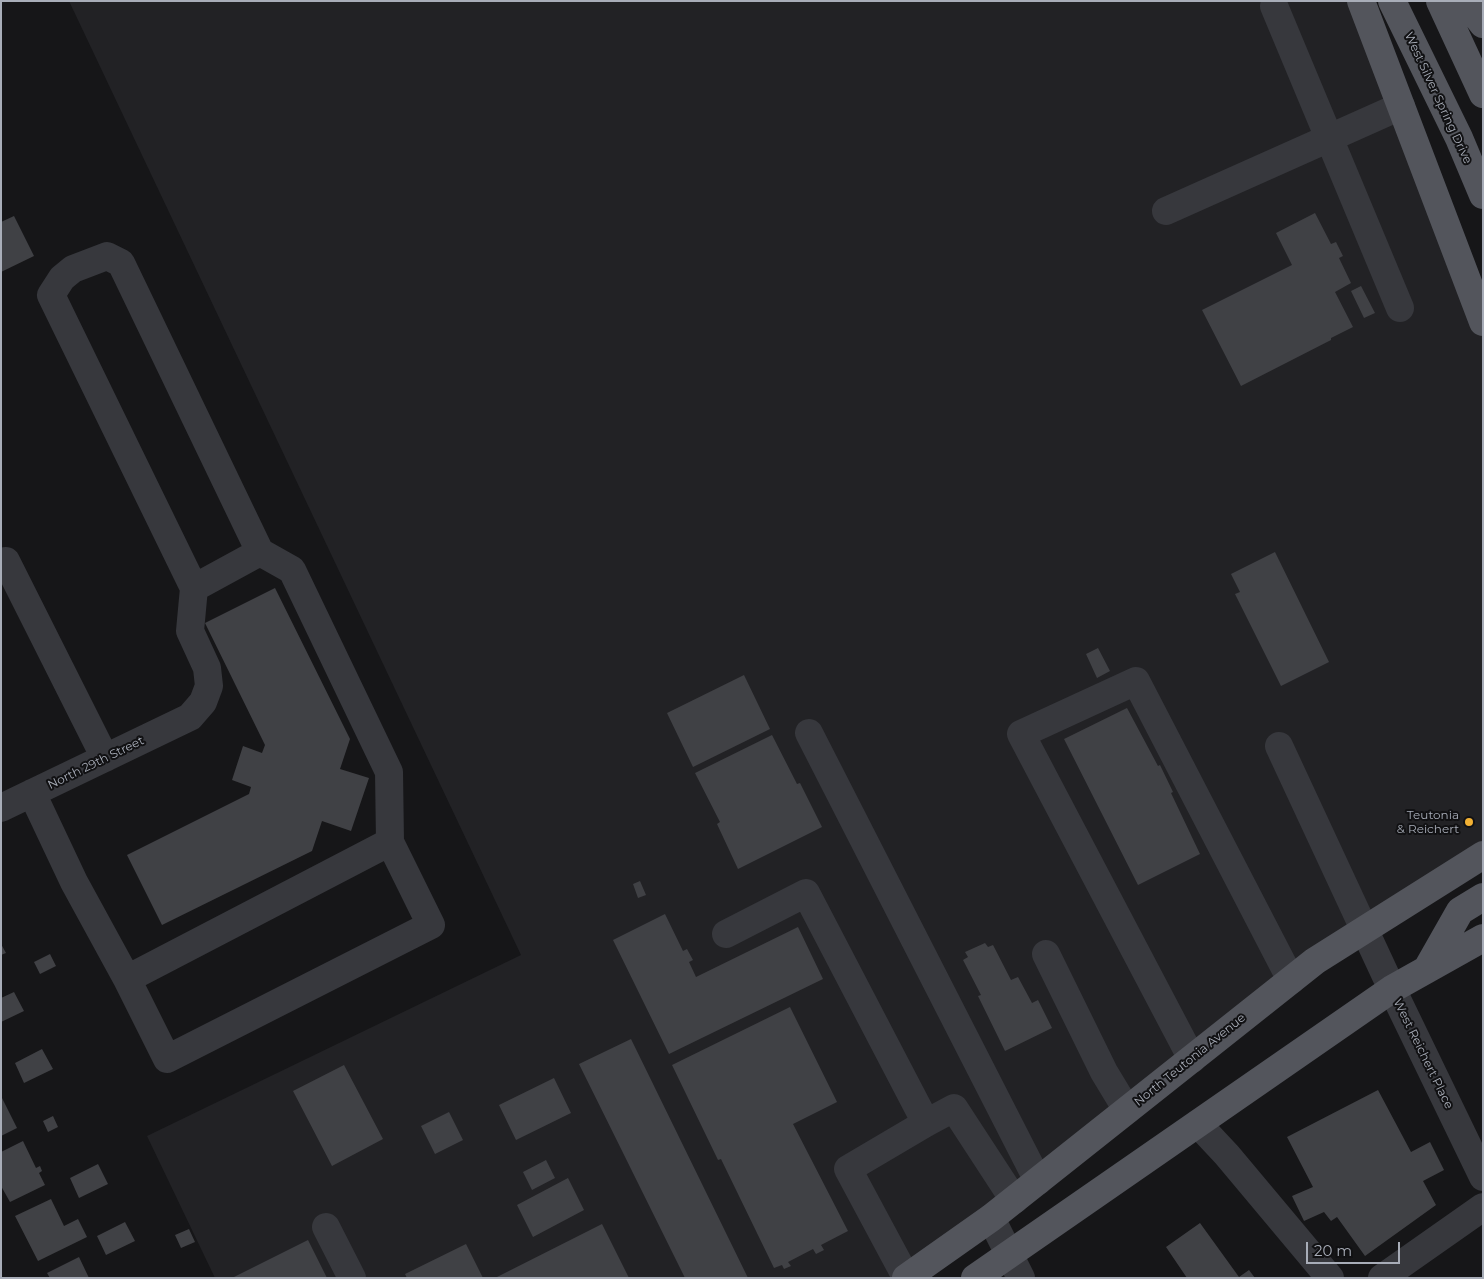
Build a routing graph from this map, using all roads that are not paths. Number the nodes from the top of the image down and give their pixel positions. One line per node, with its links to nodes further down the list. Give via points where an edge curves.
1 (1361, 1): 8 (main road)
2 (1392, 1): 10 (main road, West Silver Spring Drive)
3 (1440, 1): 7 (main road)
4 (1466, 1): 6 (main road)
5 (1274, 6): 9 (street)
6 (1483, 24)
7 (1483, 94)
8 (1401, 106): 9 (street); 13 (main road)
9 (1328, 138): 11 (street); 12 (street)
10 (1483, 195)
11 (1166, 211)
12 (1400, 308)
13 (1483, 322)
14 (260, 552): 16 (street); 16 (street, via 121,263 107,256 73,270 62,278 52,295); 22 (street, via 292,570 389,772)
15 (6, 561): 19 (street)
16 (194, 588): 19 (street, North 29th Street, via 190,631 206,668 209,686 204,702 190,717)
17 (809, 733): 38 (street)
18 (1279, 746): 25 (street, West Reichert Place)
19 (105, 758): 20 (street, North 29th Street)
20 (32, 793): 21 (street, North 29th Street); 30 (street, via 74,882)
21 (1, 808)
22 (390, 842): 30 (street); 30 (street, via 431,925 167,1059)
23 (1483, 855): 25 (main road, North Teutonia Avenue)
24 (1483, 897): 29 (main road, via 1460,911)
25 (1365, 930): 31 (main road, North Teutonia Avenue); 32 (street, West Reichert Place)
26 (726, 934): 35 (street, via 806,893)
27 (1483, 938): 29 (main road)
28 (1046, 954): 34 (street, via 1104,1072)
29 (1426, 970): 32 (main road)
30 (127, 979)
31 (1291, 980): 33 (main road, North Teutonia Avenue); 33 (street, via 1136,681 1021,734)
32 (1392, 990): 36 (main road); 37 (street, West Reichert Place)
33 (1192, 1059): 34 (main road, North Teutonia Avenue)
34 (1127, 1110): 38 (main road, North Teutonia Avenue)
35 (926, 1123): 39 (street, via 954,1108); 44 (street, via 848,1169)
36 (1198, 1124): 43 (main road); 48 (street)
37 (1483, 1177)
38 (1038, 1181): 39 (main road, North Teutonia Avenue)
39 (1014, 1200): 41 (main road, North Teutonia Avenue)
40 (1483, 1207): 49 (street)
41 (991, 1218): 43 (street); 44 (main road, North Teutonia Avenue)
42 (326, 1228): 45 (street)
43 (1009, 1254): 46 (main road); 47 (street)
44 (906, 1277)
45 (352, 1278)
46 (974, 1278)
47 (1021, 1278)
48 (1330, 1278)
49 (1382, 1278)

